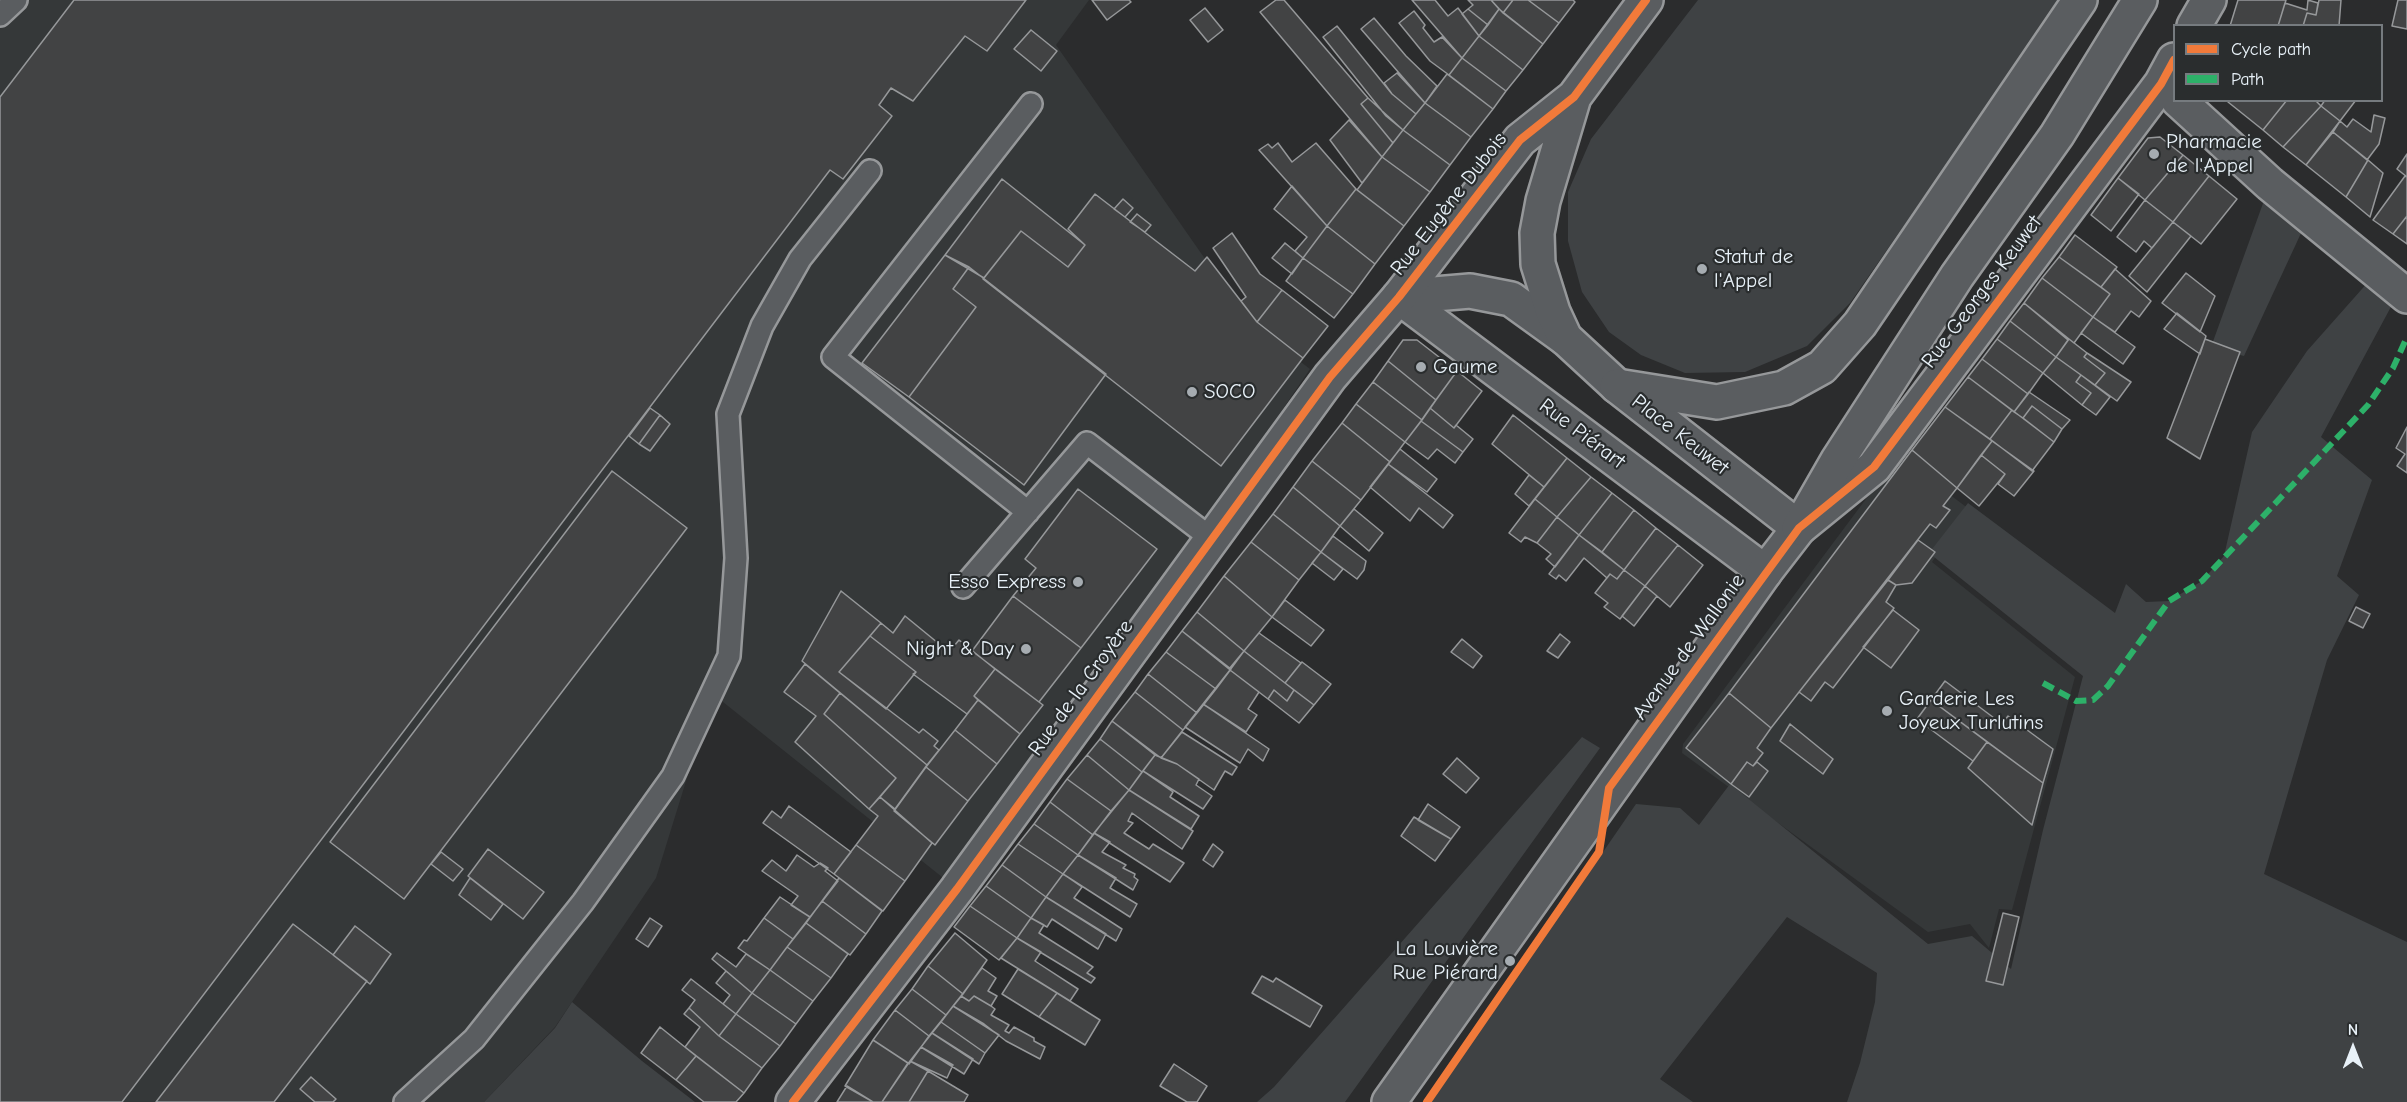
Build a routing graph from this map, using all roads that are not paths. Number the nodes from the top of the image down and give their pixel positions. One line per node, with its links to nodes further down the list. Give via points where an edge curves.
1 (16, 0): 6 (lane)
2 (1646, 0): 9 (main road, Rue Eugène Dubois)
3 (2080, 0): 16 (main road, via 1867,314 1822,367 1784,388 1717,402)
4 (2140, 0): 18 (main road, via 2057,135 1957,276 1850,441)
5 (2209, 0): 7 (main road)
6 (0, 15)
7 (2195, 24)
8 (2172, 86): 18 (main road, Rue Georges Keuwet, via 1874,467)
9 (1574, 97): 14 (main road, Rue Eugène Dubois, via 1520,140); 15 (main road, Place Keuwet, via 1537,233 1538,264)
10 (2188, 102): 13 (main road, via 2270,184)
11 (1031, 104): 17 (lane, via 833,357)
12 (870, 171): 22 (lane, via 800,259 762,326 728,414 736,558 729,656 673,776 583,902 474,1039)
13 (2407, 296)
14 (1399, 297): 15 (main road, Place Keuwet, via 1470,291 1511,299); 19 (main road, Rue de la Croyère, via 1330,377); 20 (main road, Rue Piérart)
15 (1565, 338): 16 (main road, Place Keuwet)
16 (1617, 386): 18 (main road, Place Keuwet)
17 (1028, 512): 19 (lane, via 1087,443); 21 (lane)
18 (1799, 528): 20 (main road, Avenue de Wallonie)
19 (1212, 539): 23 (main road, Rue de la Croyère, via 957,889)
20 (1765, 572): 24 (main road, Avenue de Wallonie)
21 (963, 587)
22 (405, 1102)
23 (793, 1102)
24 (1389, 1102)

